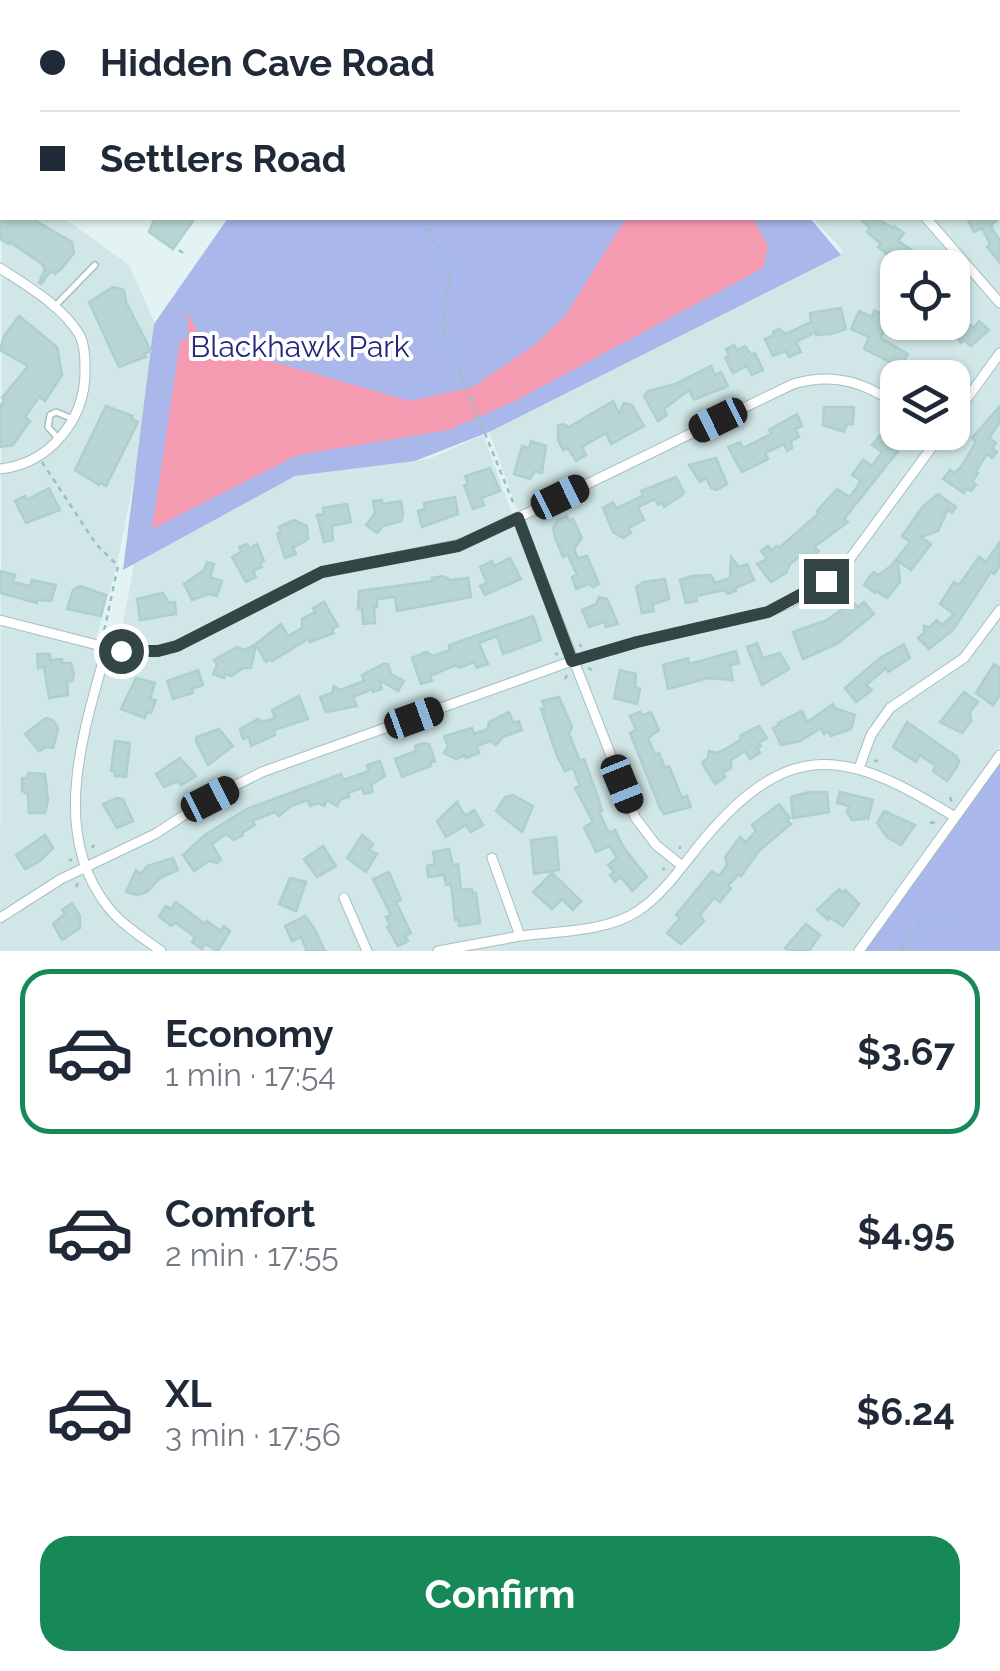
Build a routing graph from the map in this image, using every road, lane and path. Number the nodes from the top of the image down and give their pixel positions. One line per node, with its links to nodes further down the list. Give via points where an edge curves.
1 (426, 220): 17 (path, via 451,269 442,328)
2 (929, 220): 7 (street)
3 (179, 250): 4 (path)
4 (187, 256)
5 (95, 265): 8 (lane)
6 (0, 268): 8 (street)
7 (1000, 303)
8 (54, 307): 12 (street, via 80,336 85,355 85,388)
9 (1000, 354): 11 (street)
10 (880, 394): 17 (street, via 861,383 809,379)
11 (970, 395)
12 (73, 419): 13 (street); 13 (lane, via 50,415 48,426)
13 (59, 438): 15 (street)
14 (924, 450): 21 (street, via 862,544 826,581 768,612)
15 (40, 457): 16 (street); 20 (path, via 96,544 118,566)
16 (0, 469)
17 (516, 513): 20 (street, via 458,546 322,572 177,646 140,652); 21 (street)
18 (1000, 610): 23 (street, via 964,658 890,708)
19 (0, 620): 20 (street)
20 (104, 646): 31 (street, via 78,757 78,836)
21 (572, 661): 30 (street, via 635,818); 31 (street, via 262,772)
22 (1000, 755): 26 (street)
23 (859, 768): 26 (street); 30 (street, via 800,767 760,783)
24 (950, 796): 25 (path)
25 (952, 803)
26 (955, 817): 39 (street)
27 (937, 822): 28 (path)
28 (930, 823)
29 (492, 858): 35 (street)
30 (681, 865): 35 (street, via 656,896 624,918)
31 (86, 866): 34 (street); 36 (street, via 109,908)
32 (344, 898): 37 (street)
33 (947, 913): 40 (path, via 919,922)
34 (0, 918)
35 (520, 936): 38 (street)
36 (161, 951)
37 (368, 951)
38 (438, 951)
39 (859, 951)
40 (902, 951)

